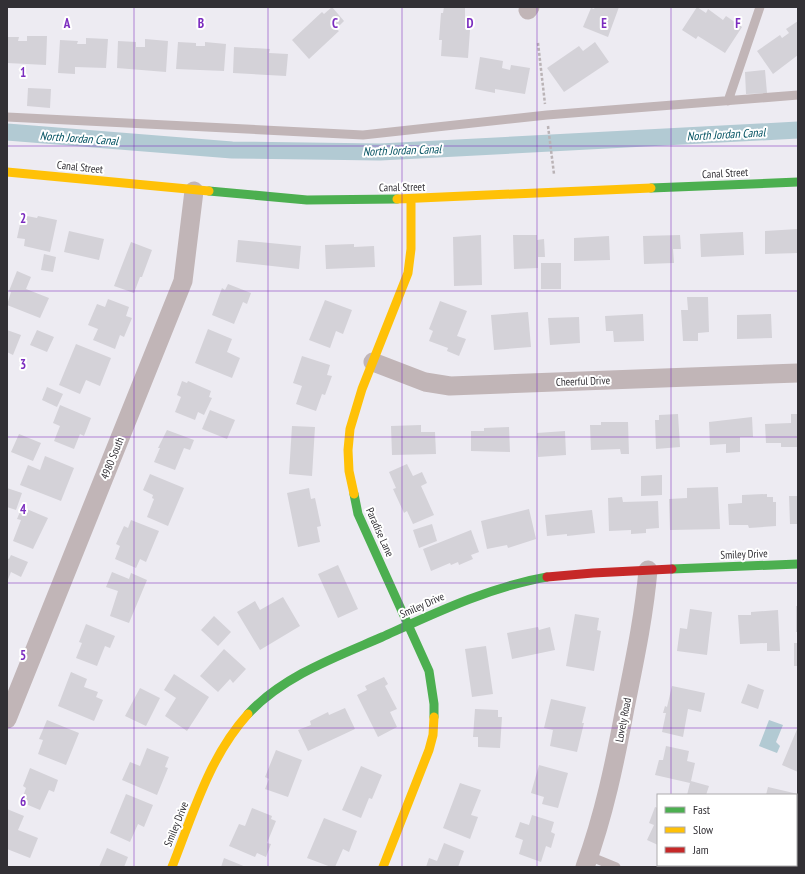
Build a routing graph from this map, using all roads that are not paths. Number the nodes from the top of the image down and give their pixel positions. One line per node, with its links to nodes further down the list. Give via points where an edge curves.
1 (760, 7): 3 (lane)
2 (798, 95): 3 (lane)
3 (728, 101): 4 (lane, via 547,115 363,134)
4 (7, 117)
5 (7, 172): 7 (street, Canal Street)
6 (798, 182): 8 (street, Canal Street)
7 (194, 191): 8 (street, Canal Street, via 307,200); 14 (street, 4980 South, via 183,281)
8 (411, 199): 9 (street, Paradise Lane, via 411,249 408,273)
9 (373, 362): 10 (street, Cheerful Drive, via 425,382 450,386); 13 (street, Paradise Lane, via 357,402 350,429 350,471 358,514)
10 (798, 373)
11 (798, 564): 12 (street, Smiley Drive)
12 (648, 570): 13 (street, Smiley Drive, via 589,572 536,579 470,598); 15 (street, Lovely Road, via 638,640 611,781)
13 (409, 624): 16 (street, Smiley Drive, via 299,675 254,708 236,728 218,755); 17 (street, Paradise Lane, via 429,671 433,688 434,720 424,764)
14 (7, 719)
15 (587, 862): 18 (lane)
16 (172, 867)
17 (383, 867)
18 (616, 867)

